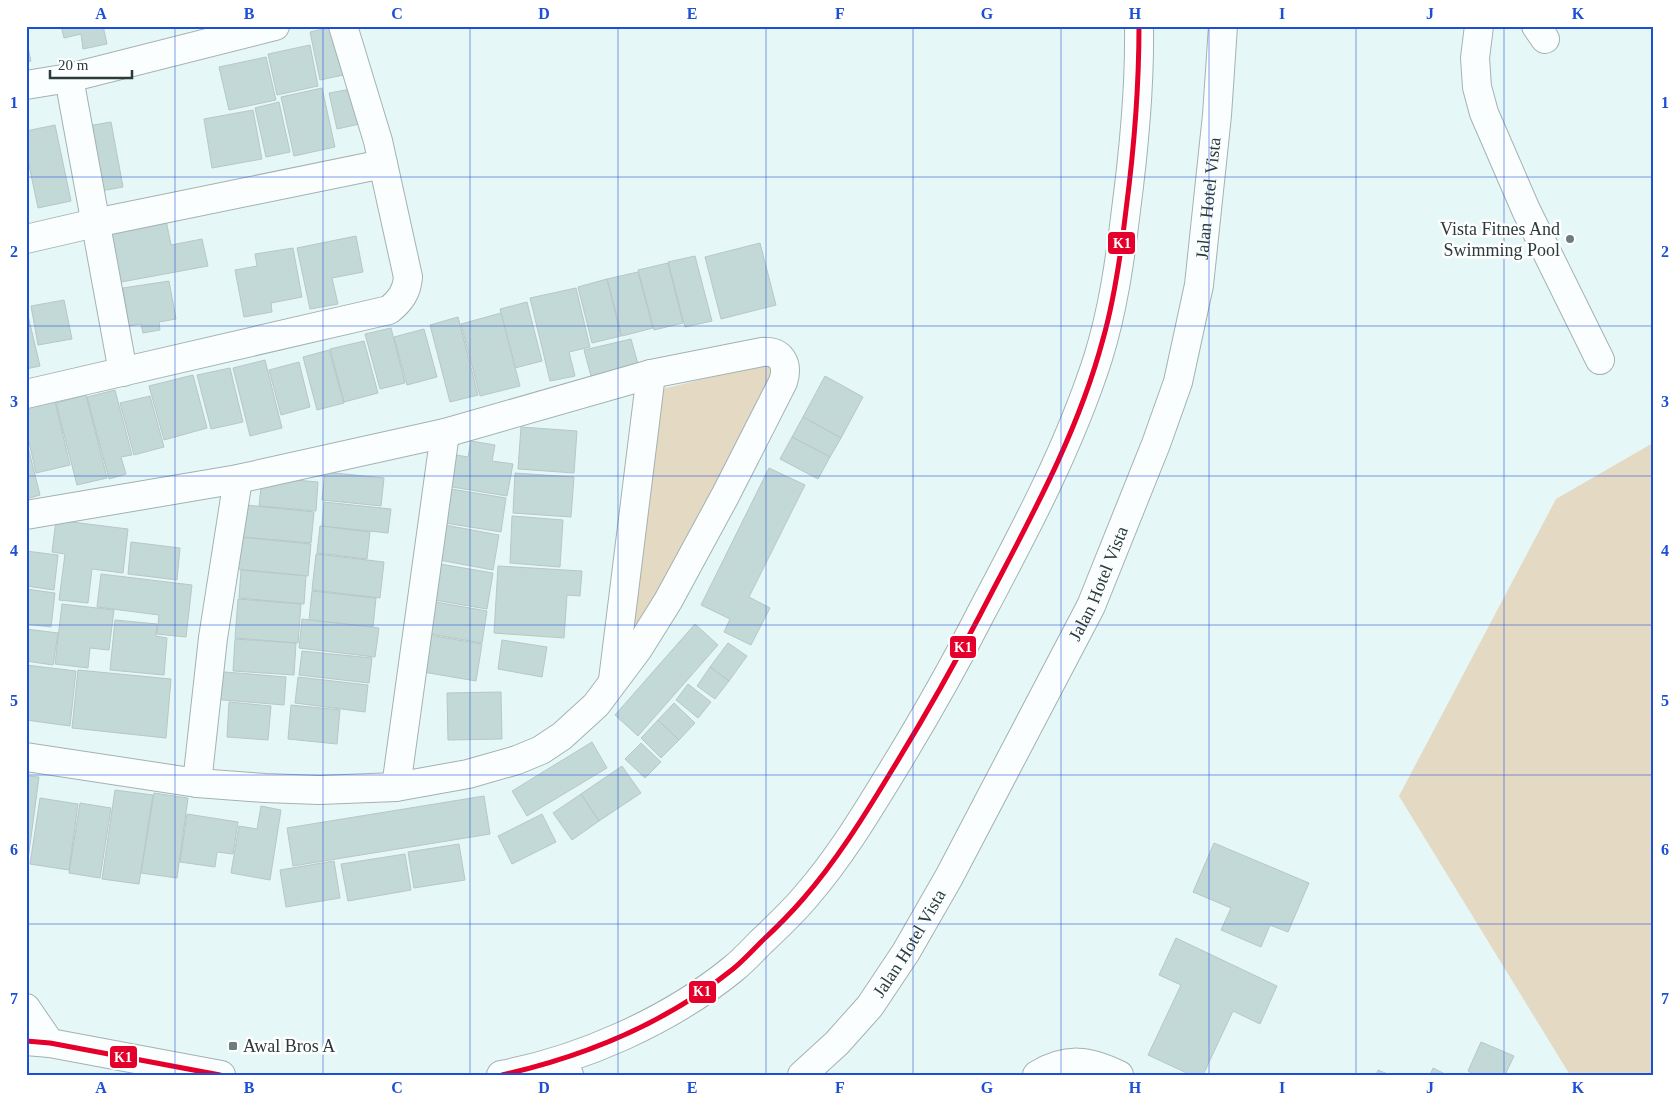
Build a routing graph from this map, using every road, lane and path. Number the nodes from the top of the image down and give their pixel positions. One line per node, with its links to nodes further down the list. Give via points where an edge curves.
1 (275, 26): 6 (main road)
2 (343, 26): 8 (main road)
3 (1139, 26): 24 (main road, via 1140,74 1132,164 1118,275 1098,357 1041,498 905,750 828,869 806,897 734,969 696,996 650,1022 575,1055)
4 (1222, 26): 28 (main road, Jalan Hotel Vista, via 1217,115 1199,284 1178,382 1156,444 1091,606 949,877 870,1006)
5 (1479, 26): 11 (main road, via 1475,58 1477,87 1484,113 1526,210)
6 (69, 78): 7 (main road); 9 (main road)
7 (26, 85)
8 (383, 164): 9 (main road); 12 (main road, via 408,277 403,296 389,310)
9 (95, 223): 10 (main road); 12 (main road)
10 (26, 239)
11 (1600, 360)
12 (123, 372): 14 (main road)
13 (651, 374): 15 (main road); 18 (main road); 18 (main road, via 769,351 779,356 786,373 668,601)
14 (26, 394)
15 (445, 433): 16 (main road); 21 (main road)
16 (238, 479): 17 (main road); 20 (main road, via 213,638)
17 (26, 515)
18 (613, 684): 21 (main road, via 581,720 541,750 468,774)
19 (26, 758): 20 (main road)
20 (197, 783): 21 (main road, via 319,790)
21 (396, 787)
22 (26, 1008): 23 (main road)
23 (38, 1042): 25 (main road)
24 (530, 1069): 26 (main road); 27 (main road, via 554,1069)
25 (221, 1075)
26 (501, 1075)
27 (569, 1075)
28 (802, 1075)
29 (1037, 1075): 30 (main road, via 1076,1061)
30 (1119, 1075)

